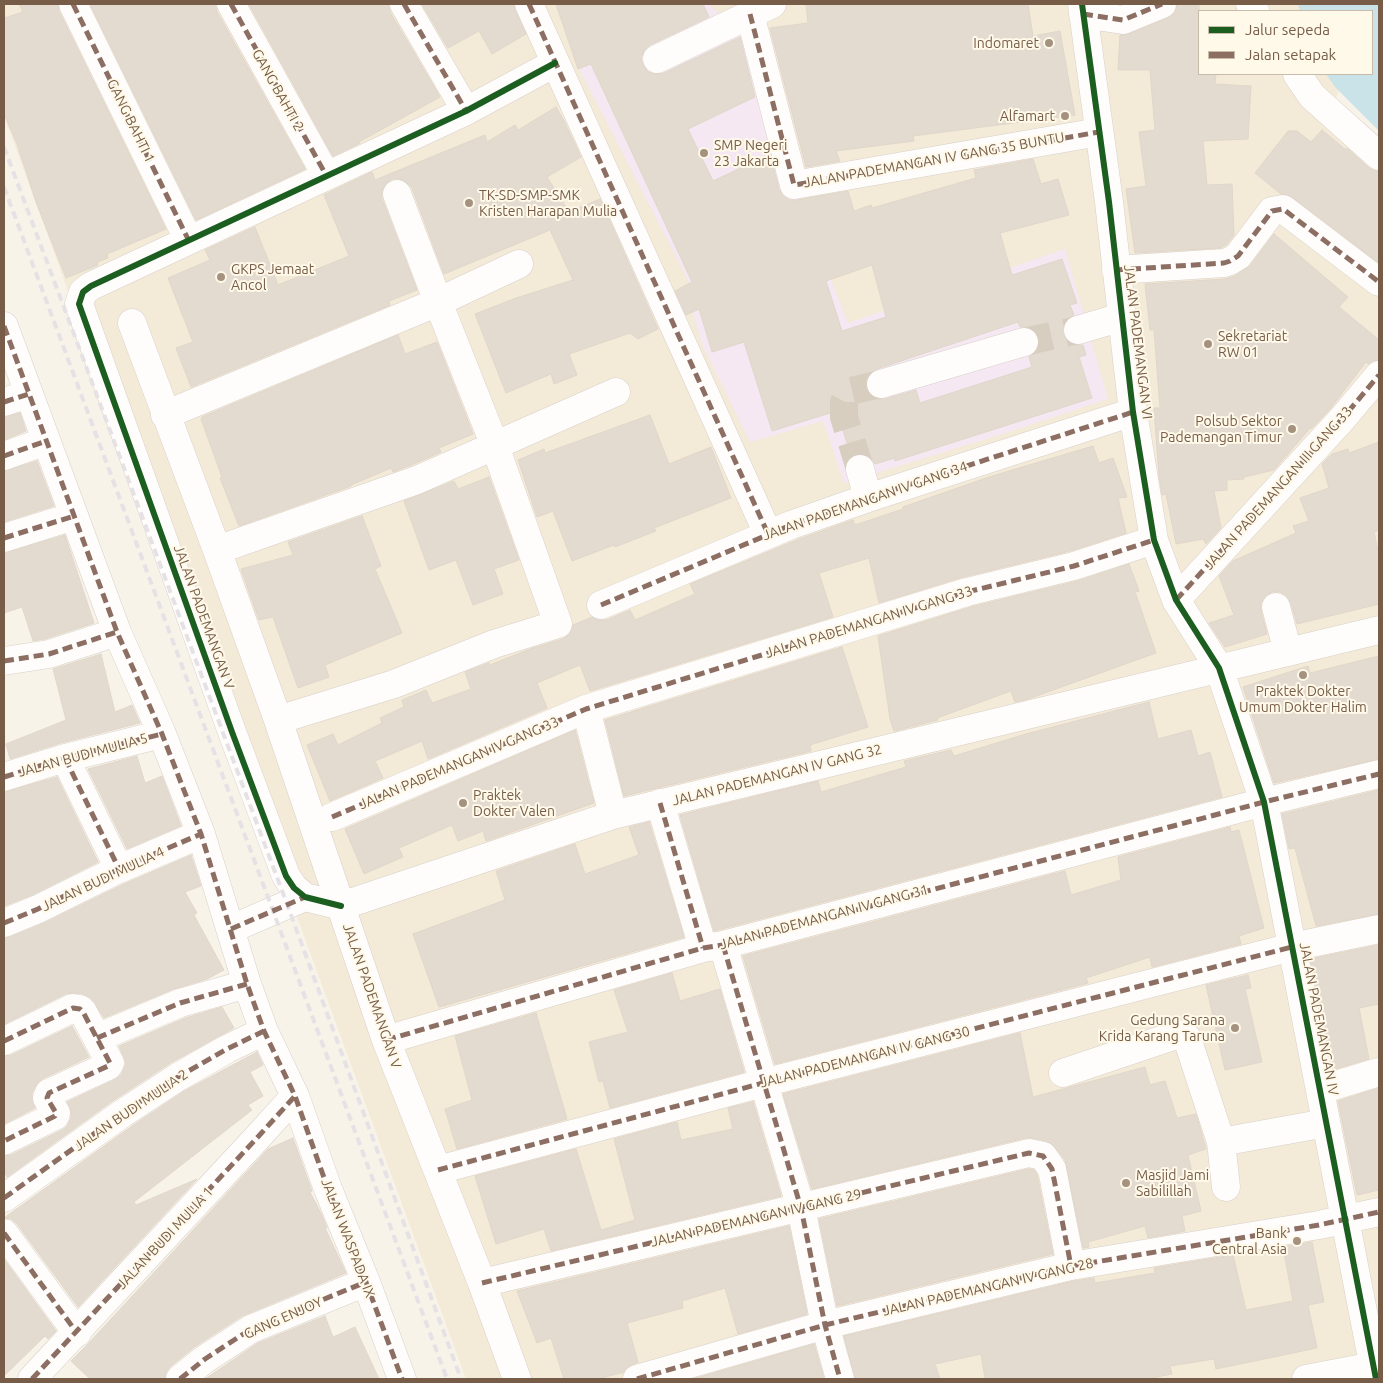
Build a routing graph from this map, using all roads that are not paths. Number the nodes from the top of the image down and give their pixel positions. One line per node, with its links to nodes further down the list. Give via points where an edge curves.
1 (74, 4): 16 (street, GANG BAHTI 1)
2 (231, 4): 14 (street, GANG BAHTI 2)
3 (404, 4): 11 (street)
4 (529, 4): 9 (street)
5 (1162, 4): 7 (street, via 1124,20)
6 (761, 9): 8 (street); 12 (street, JALAN PADEMANGAN IV GANG 35 BUNTU, via 794,185)
7 (1082, 9): 12 (street, JALAN PADEMANGAN VI)
8 (657, 59)
9 (548, 67): 11 (street); 38 (street)
10 (1298, 75): 13 (street, via 1312,96)
11 (466, 111): 14 (street)
12 (1099, 132): 18 (street, JALAN PADEMANGAN VI)
13 (1379, 156)
14 (326, 176): 16 (street)
15 (397, 194): 20 (street)
16 (188, 239): 62 (street, JALAN PADEMANGAN V, via 91,286 83,292 79,304 286,876)
17 (519, 264): 20 (street)
18 (1116, 270): 19 (street, via 1224,263 1238,256 1272,211 1283,209); 21 (street, JALAN PADEMANGAN VI)
19 (1379, 282)
20 (438, 302): 31 (street); 33 (street)
21 (1122, 317): 24 (street); 30 (street, JALAN PADEMANGAN VI)
22 (132, 323): 31 (street)
23 (4, 326): 29 (street, JALAN WASPADA IX)
24 (1078, 330)
25 (1024, 342): 27 (street)
26 (1379, 375): 42 (street, JALAN PADEMANGAN III GANG 33)
27 (881, 384)
28 (616, 392): 33 (street)
29 (16, 398): 32 (street, JALAN WASPADA IX)
30 (1134, 412): 36 (street, JALAN PADEMANGAN IV GANG 34); 40 (street, JALAN PADEMANGAN VI)
31 (165, 415): 41 (street)
32 (46, 441): 34 (street); 37 (street, JALAN WASPADA IX)
33 (495, 446): 41 (street, via 417,480); 51 (street, via 558,624 494,644 394,684)
34 (4, 456)
35 (860, 469): 36 (street)
36 (868, 498): 38 (street, JALAN PADEMANGAN IV GANG 34)
37 (74, 516): 39 (street); 46 (street, JALAN WASPADA IX)
38 (768, 534): 43 (street, JALAN PADEMANGAN IV GANG 34)
39 (4, 538)
40 (1154, 540): 42 (street, JALAN PADEMANGAN VI); 50 (street, JALAN PADEMANGAN IV GANG 33, via 1074,566 967,592)
41 (217, 550): 51 (street)
42 (1176, 600): 49 (street, JALAN PADEMANGAN VI)
43 (601, 605)
44 (1276, 607): 47 (street)
45 (1379, 630): 47 (street, JALAN PADEMANGAN IV GANG 32)
46 (117, 632): 48 (street, via 49,654); 52 (street, JALAN WASPADA IX)
47 (1288, 652): 49 (street, JALAN PADEMANGAN IV GANG 32)
48 (4, 661)
49 (1219, 668): 56 (street, JALAN PADEMANGAN IV); 57 (street, JALAN PADEMANGAN IV GANG 32)
50 (586, 709): 58 (street); 59 (street, JALAN PADEMANGAN IV GANG 33)
51 (278, 720): 63 (street)
52 (162, 734): 53 (street, JALAN BUDI MULIA 5); 60 (street, JALAN WASPADA IX)
53 (65, 758): 55 (street, JALAN BUDI MULIA 5); 61 (street)
54 (1379, 774): 56 (street, JALAN PADEMANGAN IV GANG 31)
55 (4, 777)
56 (1264, 802): 67 (street, JALAN PADEMANGAN IV GANG 31); 68 (street, JALAN PADEMANGAN IV)
57 (660, 803): 58 (street, JALAN PADEMANGAN IV GANG 32); 67 (street)
58 (613, 815): 63 (street, JALAN PADEMANGAN IV GANG 32)
59 (332, 816)
60 (201, 834): 61 (street, JALAN BUDI MULIA 4); 65 (street, JALAN WASPADA IX)
61 (119, 869): 64 (street, JALAN BUDI MULIA 4)
62 (305, 897): 63 (street, JALAN PADEMANGAN V); 65 (street)
63 (341, 906): 72 (street, JALAN PADEMANGAN V)
64 (4, 924)
65 (231, 929): 69 (street, JALAN WASPADA IX)
66 (1379, 929): 68 (street, JALAN PADEMANGAN IV GANG 30)
67 (713, 946): 72 (street, JALAN PADEMANGAN IV GANG 31); 76 (street)
68 (1292, 947): 76 (street, JALAN PADEMANGAN IV GANG 30); 77 (street, JALAN PADEMANGAN IV)
69 (247, 984): 70 (street, JALAN WASPADA IX); 71 (street, via 180,1003)
70 (264, 1031): 78 (street, JALAN WASPADA IX); 84 (street, JALAN BUDI MULIA 2, via 178,1077)
71 (97, 1038): 73 (street, via 83,1012 77,1008); 80 (street, via 110,1063 108,1066 49,1093 47,1098 55,1116)
72 (386, 1040): 82 (street, JALAN PADEMANGAN V)
73 (4, 1042)
74 (1379, 1072): 77 (street)
75 (1063, 1073): 81 (street, via 1179,1034 1187,1038)
76 (763, 1083): 82 (street, JALAN PADEMANGAN IV GANG 30); 85 (street)
77 (1320, 1090): 79 (street, JALAN PADEMANGAN IV)
78 (295, 1096): 90 (street, JALAN WASPADA IX); 93 (street, JALAN BUDI MULIA 1)
79 (1326, 1123): 81 (street); 87 (street, JALAN PADEMANGAN IV)
80 (4, 1140)
81 (1221, 1142): 83 (street)
82 (438, 1170): 91 (street, JALAN PADEMANGAN V)
83 (1226, 1188)
84 (4, 1198)
85 (801, 1208): 89 (street, JALAN PADEMANGAN IV GANG 29, via 1029,1153 1043,1156 1052,1169); 91 (street, JALAN PADEMANGAN IV GANG 29); 92 (street)
86 (1379, 1212): 87 (street, JALAN PADEMANGAN IV GANG 28)
87 (1345, 1219): 89 (street, JALAN PADEMANGAN IV GANG 28); 94 (street, JALAN PADEMANGAN IV)
88 (4, 1233): 93 (street)
89 (1072, 1266): 92 (street, JALAN PADEMANGAN IV GANG 28)
90 (366, 1282): 96 (street, GANG ENJOY, via 251,1329); 97 (street, JALAN WASPADA IX)
91 (482, 1283): 98 (street, JALAN PADEMANGAN V)
92 (825, 1325): 99 (street, JALAN PADEMANGAN IV GANG 28); 100 (street)
93 (77, 1333): 95 (street, JALAN BUDI MULIA 1)
94 (1376, 1370): 101 (street)
95 (32, 1379)
96 (180, 1379)
97 (402, 1379)
98 (517, 1379)
99 (637, 1379)
100 (840, 1379)
101 (1306, 1379)

